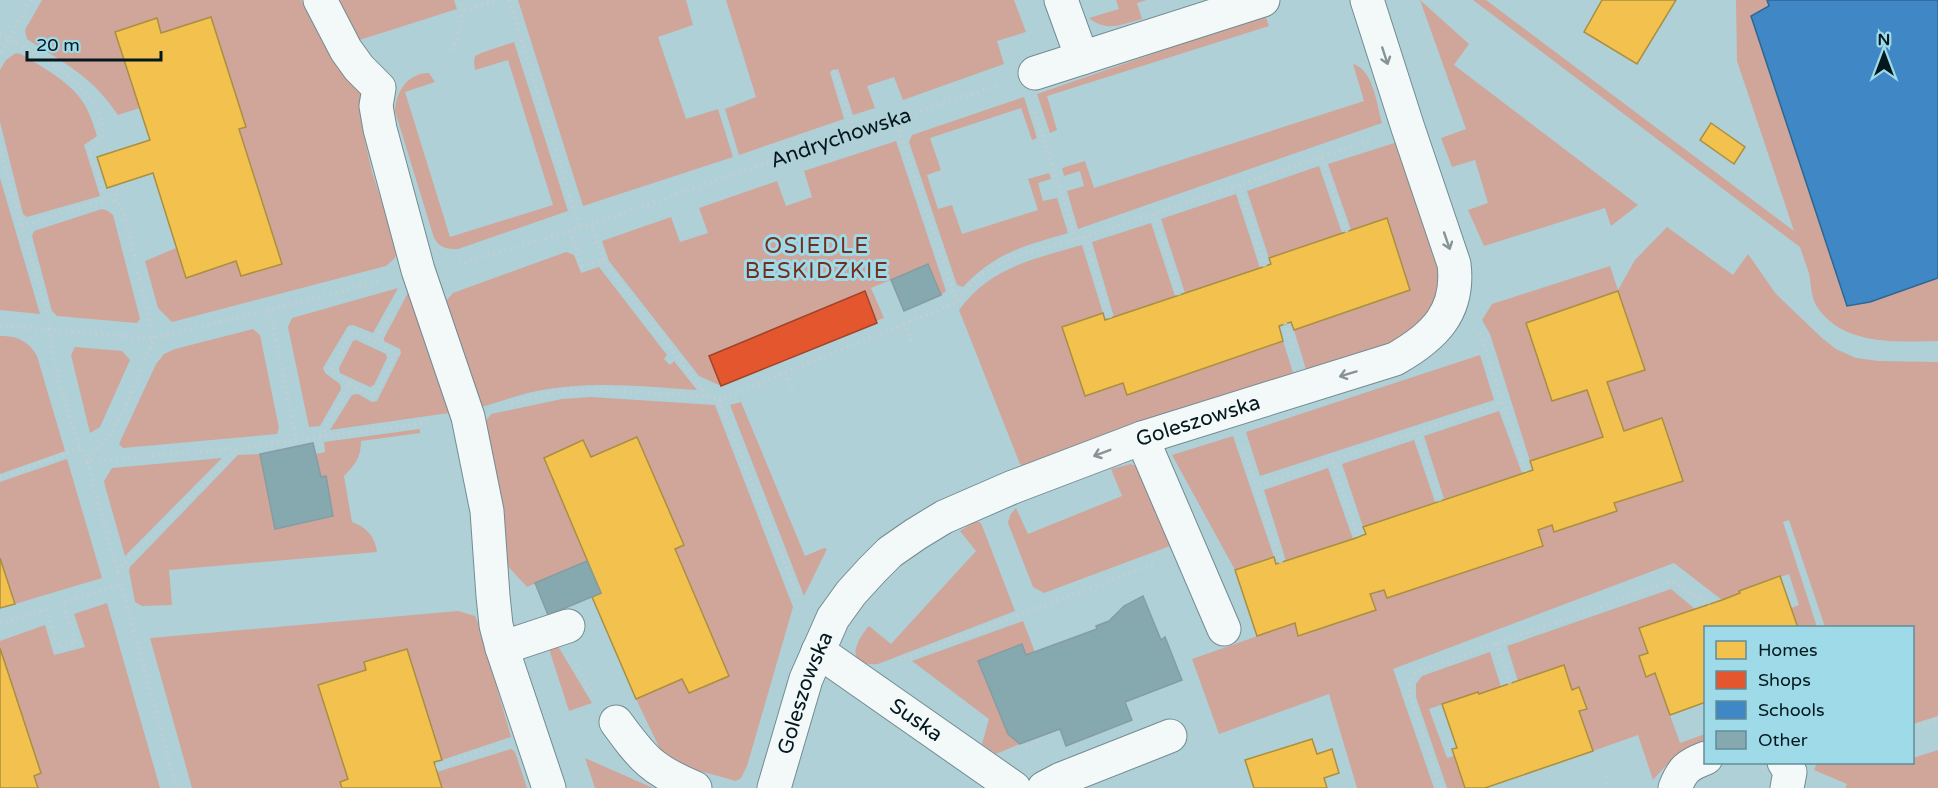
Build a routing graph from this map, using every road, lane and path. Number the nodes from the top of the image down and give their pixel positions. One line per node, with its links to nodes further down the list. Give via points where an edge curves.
1 (31, 0): 11 (path)
2 (320, 0): 36 (street, via 346,50 379,88 376,106 380,129)
3 (460, 0): 9 (path)
4 (497, 0): 9 (path)
5 (509, 0): 29 (path)
6 (1061, 0): 14 (street)
7 (1263, 0): 14 (street)
8 (1367, 0): 18 (street, Goleszowska, one-way to 18)
9 (464, 10): 12 (path)
10 (0, 34): 11 (path)
11 (9, 39): 13 (path); 24 (path, via 54,64 86,94 100,114 102,136 90,151)
12 (453, 51)
13 (0, 55)
14 (1082, 58): 16 (street)
15 (834, 70): 19 (path)
16 (1029, 75): 17 (path, Andrychowska); 33 (path)
17 (895, 119): 19 (path, Andrychowska); 38 (path)
18 (1408, 128): 21 (path); 39 (street, Goleszowska, one-way to 39, via 1454,264 1454,297)
19 (855, 132): 27 (path, Andrychowska)
20 (0, 149): 28 (path)
21 (1321, 157): 23 (path); 31 (path)
22 (117, 184): 25 (path)
23 (1239, 185): 26 (path); 35 (path)
24 (105, 200): 25 (path); 28 (path)
25 (116, 202): 45 (path, via 123,210)
26 (1154, 214): 32 (path); 37 (path)
27 (591, 224): 29 (path, Andrychowska); 34 (path)
28 (21, 226): 44 (path)
29 (579, 228): 30 (path, Andrychowska)
30 (570, 231): 34 (path, via 582,266); 36 (path, Andrychowska, via 472,261)
31 (1347, 232)
32 (1085, 237): 33 (path); 41 (path)
33 (1076, 239): 38 (path, via 996,265 983,273)
34 (603, 260): 51 (path)
35 (1265, 267)
36 (418, 270): 40 (path, Andrychowska); 47 (path); 54 (street)
37 (1179, 295)
38 (957, 302): 42 (path)
39 (1448, 309): 53 (path, via 1481,336); 57 (street, Goleszowska, one-way to 57, via 1432,333 1395,359)
40 (270, 310): 45 (path, Andrychowska); 58 (path)
41 (1110, 318)
42 (904, 324): 46 (path); 48 (path)
43 (0, 325): 44 (path, Andrychowska)
44 (50, 328): 45 (path, Andrychowska); 59 (path, via 62,391)
45 (154, 338): 61 (path, via 125,408 109,436)
46 (911, 340)
47 (375, 342): 49 (path, via 351,333 331,369); 49 (path, via 395,356 375,394 369,395)
48 (786, 373): 50 (path); 52 (path)
49 (350, 384): 56 (path)
50 (794, 393)
51 (708, 396): 52 (path); 54 (path, via 573,390)
52 (718, 400): 72 (path, via 801,603)
53 (1504, 402): 55 (path); 63 (path)
54 (468, 417): 56 (path); 77 (street, via 487,511 496,625)
55 (1417, 432): 62 (path); 65 (path)
56 (321, 436): 58 (path)
57 (1142, 438): 67 (street); 72 (street, Goleszowska, one-way to 72, via 944,517 890,552 851,593)
58 (296, 439): 60 (path)
59 (81, 448): 61 (path); 64 (path)
60 (239, 448): 61 (path); 69 (path)
61 (87, 461): 69 (path)
62 (1332, 461): 66 (path); 68 (path, via 1256,486)
63 (1526, 472)
64 (0, 478)
65 (1440, 501)
66 (1358, 537)
67 (1190, 549): 75 (street); 79 (path, via 880,667)
68 (1281, 563)
69 (116, 572): 70 (path)
70 (120, 584): 73 (path, via 63,603 76,642 58,648 45,609); 90 (path)
71 (1709, 605): 76 (path, via 1672,581)
72 (834, 618): 78 (street, Goleszowska)
73 (0, 624)
74 (568, 626): 77 (street)
75 (1224, 629)
76 (1496, 643): 80 (path); 96 (path, via 1416,672 1410,682 1410,696)
77 (502, 648): 84 (street)
78 (818, 651): 79 (street, Suska); 93 (street, Goleszowska)
79 (865, 684): 94 (street, Suska)
80 (1510, 684)
81 (1938, 719): 83 (path)
82 (616, 723): 92 (street, via 651,766)
83 (1914, 727)
84 (532, 734): 88 (path); 91 (street)
85 (1170, 736): 95 (street)
86 (1704, 759): 98 (street, via 1690,764)
87 (1785, 764): 99 (street, via 1790,772)
88 (436, 766)
89 (1606, 776): 97 (path)
90 (177, 788)
91 (549, 788)
92 (695, 788)
93 (774, 788)
94 (1014, 788)
95 (1044, 788)
96 (1441, 788)
97 (1609, 788)
98 (1675, 788)
99 (1787, 788)

